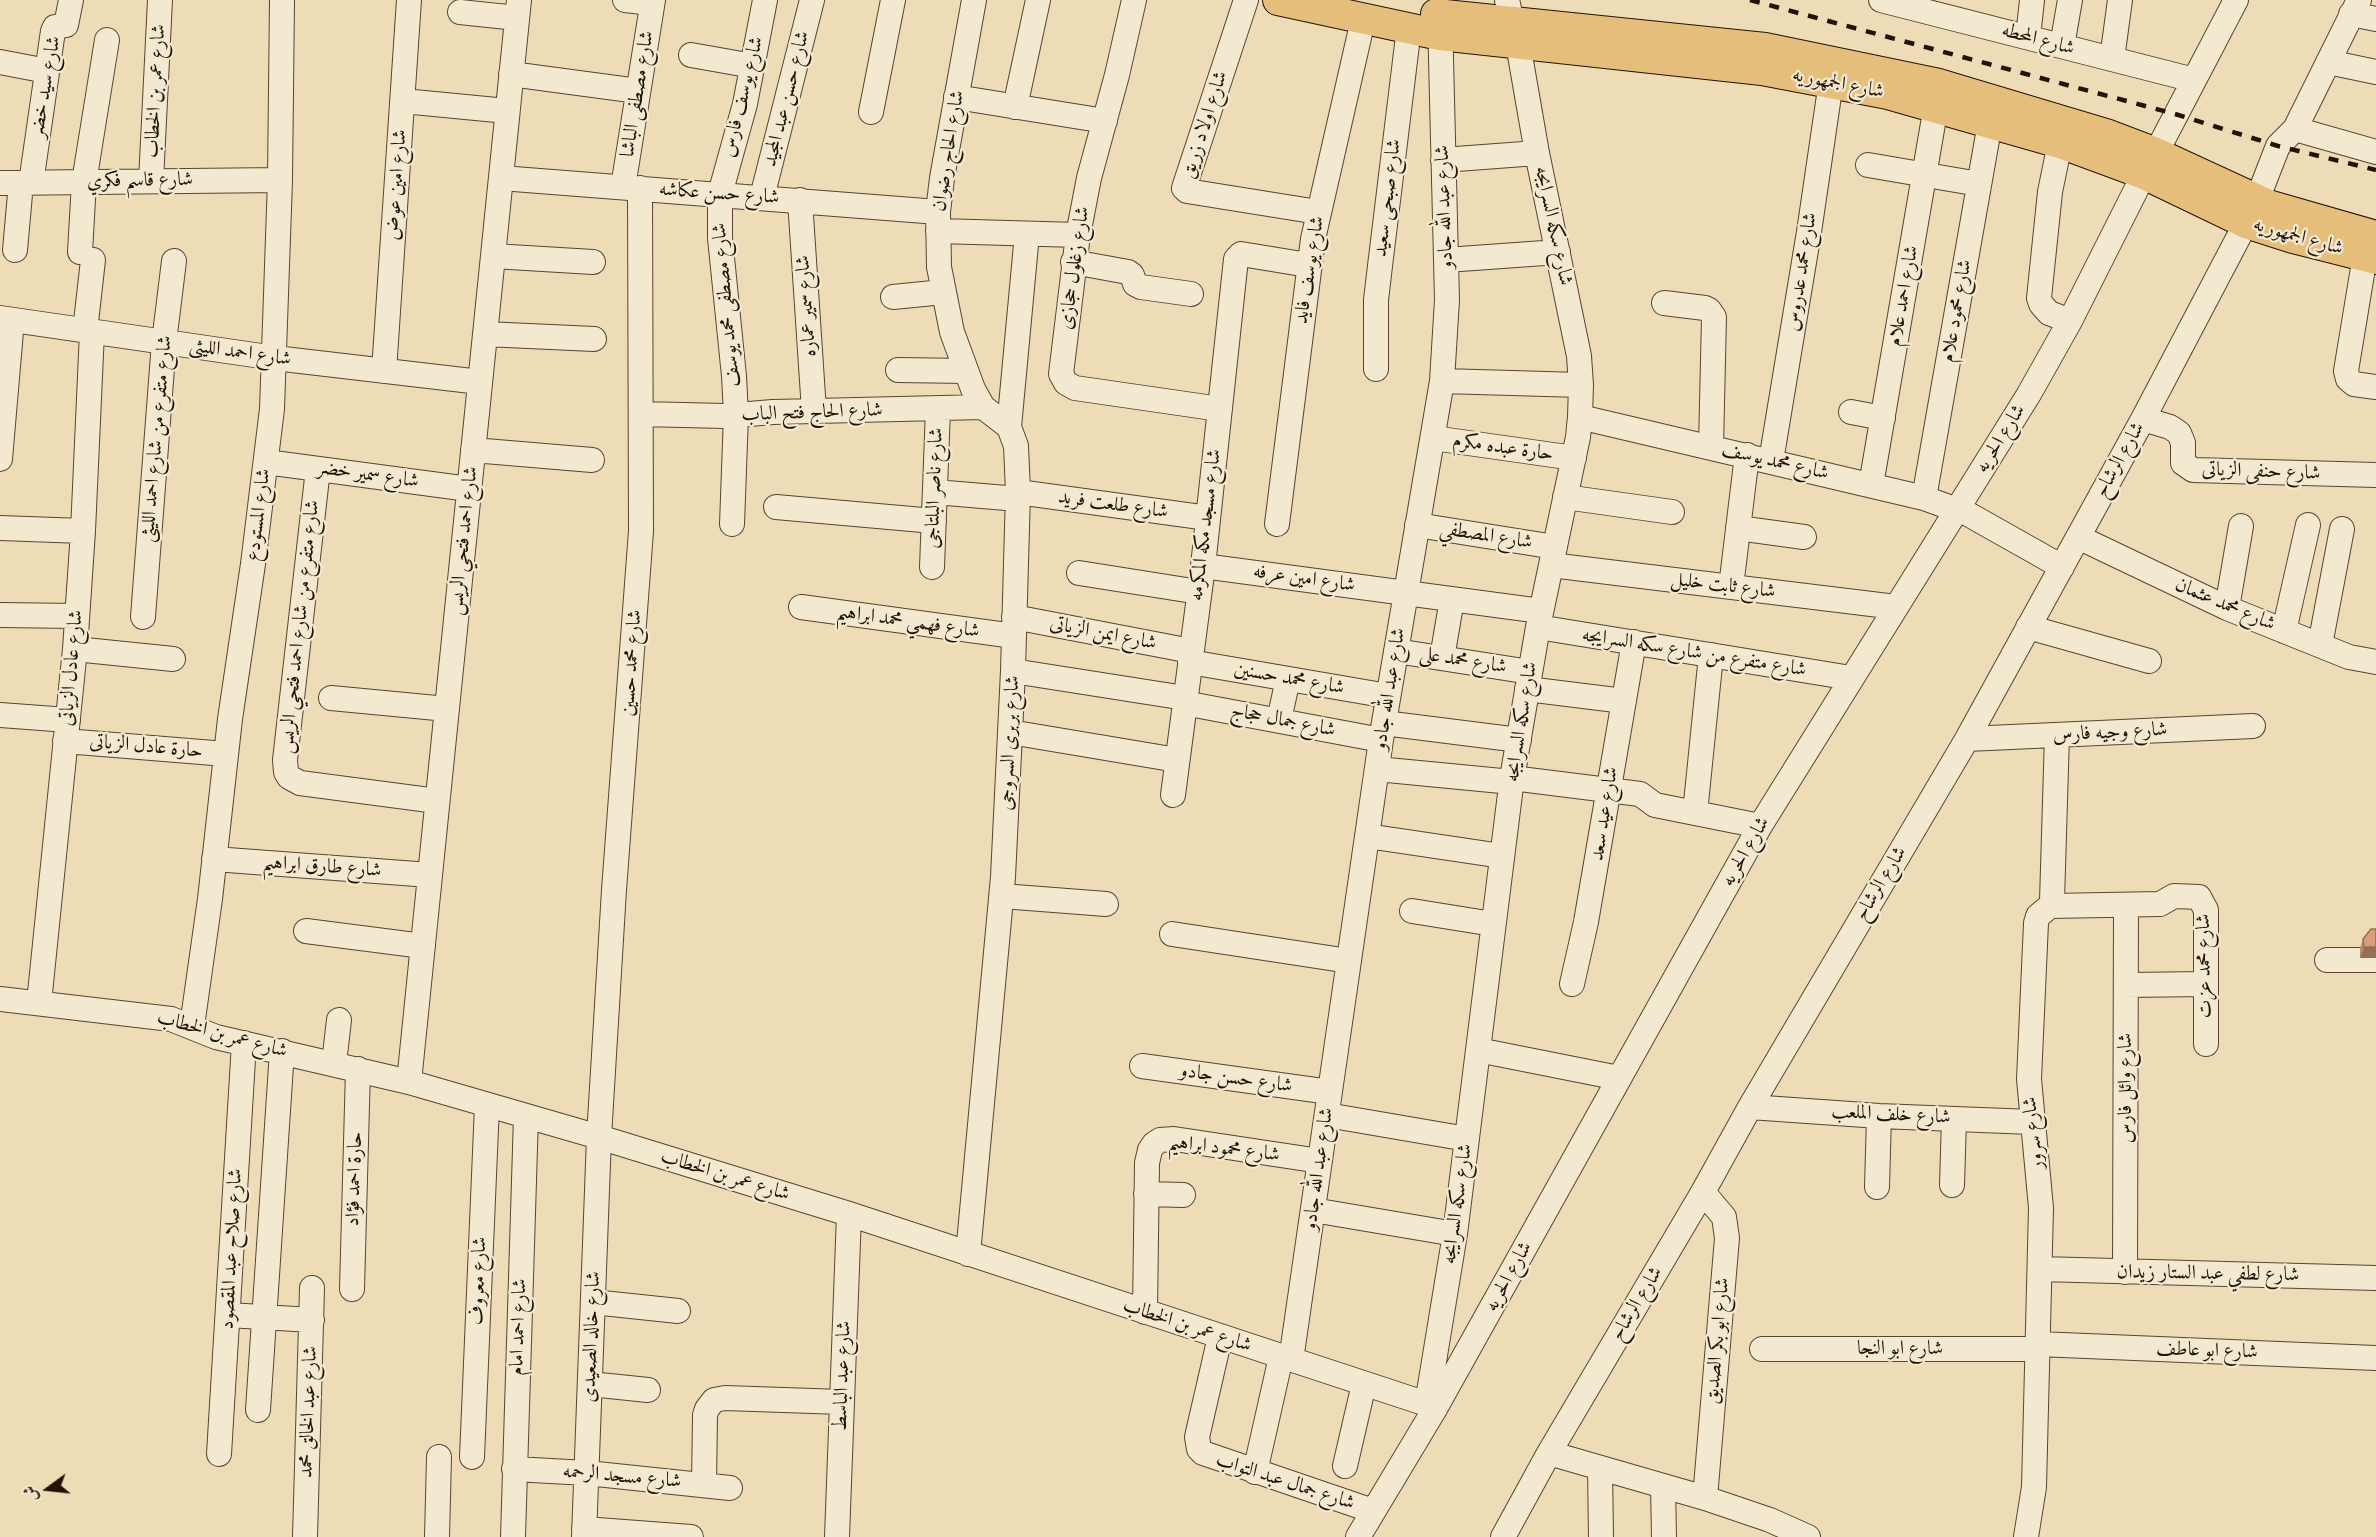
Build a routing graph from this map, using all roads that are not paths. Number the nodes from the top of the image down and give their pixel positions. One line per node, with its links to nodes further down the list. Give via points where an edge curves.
1 (71, 0): 37 (street, شارع سيد خضر, via 66,25 53,30)
2 (160, 0): 61 (street, شارع عمر بن الخطاب)
3 (282, 0): 60 (street, شارع المستودع)
4 (409, 0): 44 (street, شارع امين عوض)
5 (625, 0): 19 (street)
6 (765, 0): 36 (street, شارع يوسف فارس)
7 (812, 0): 67 (street, شارع حسن عبد المجيد)
8 (893, 0): 48 (street)
9 (974, 0): 43 (street, شارع الحاج رضوان)
10 (1038, 0): 46 (street)
11 (1134, 0): 49 (street, شارع زغلول حجازى)
12 (1246, 0): 69 (street, شارع اولاد زريق, via 1184,188)
13 (1278, 0): 23 (main road, شارع الجمهوريه)
14 (1881, 0): 21 (street, شارع المحطه)
15 (2032, 0): 29 (street)
16 (2070, 0): 31 (street)
17 (2120, 0): 33 (street)
18 (2236, 0): 40 (street, شارع الحريه)
19 (652, 2): 42 (street, شارع مصطفى الباشا)
20 (2355, 7): 25 (street); 35 (street, شارع الرشاح)
21 (1948, 8): 29 (street, شارع المحطه)
22 (518, 9): 24 (street); 39 (street, شارع احمد فتحي الريس)
23 (1366, 10): 27 (main road, شارع الجمهوريه); 28 (main road, شارع الجمهوريه); 69 (street, شارع يوسف فايد)
24 (460, 12)
25 (2376, 20)
26 (1512, 22): 27 (main road, شارع الجمهوريه); 41 (main road, شارع الجمهوريه); 54 (street, شارع سكه السرايجه); 56 (main road, شارع الجمهوريه, via 1765,48 1939,84 2106,134)
27 (1440, 25): 28 (main road, شارع الجمهوريه); 55 (street, شارع عبد الله جادو)
28 (1409, 28): 94 (street, شارع صبحى سعيد, via 1376,300)
29 (2028, 37): 31 (street, شارع المحطه)
30 (107, 40): 62 (street, شارع عادل الزياتى)
31 (2062, 46): 33 (street, شارع المحطه)
32 (691, 55): 36 (street)
33 (2112, 59): 40 (street, شارع المحطه)
34 (0, 62): 37 (street)
35 (2328, 62): 38 (street); 51 (street, شارع الرشاح)
36 (753, 66): 66 (street, شارع يوسف فارس)
37 (47, 71): 63 (street, شارع سيد خضر)
38 (2376, 72)
39 (511, 74): 42 (street); 47 (street, شارع احمد فتحي الريس)
40 (2194, 80): 56 (street, شارع الحريه)
41 (1831, 82): 45 (main road, شارع الجمهوريه); 120 (street, شارع محمد عدروس)
42 (639, 91): 65 (street, شارع مصطفى الباشا)
43 (956, 97): 46 (street); 71 (street, شارع الحاج رضوان)
44 (403, 101): 47 (street); 96 (street, شارع امين عوض)
45 (1936, 106): 50 (main road, شارع الجمهوريه); 58 (street, شارع احمد علام)
46 (1015, 107): 49 (street)
47 (507, 111): 59 (street, شارع احمد فتحي الريس)
48 (870, 112)
49 (1105, 121): 73 (street, شارع زغلول حجازى)
50 (1990, 123): 52 (main road, شارع الجمهوريه); 64 (street, شارع محمود علام)
51 (2295, 129): 53 (street); 70 (street, شارع الرشاح, via 2278,146)
52 (2060, 143): 56 (main road, شارع الجمهوريه); 88 (street, via 2050,192 2039,298 2049,313)
53 (2376, 152)
54 (1537, 153): 55 (street); 76 (street, شارع سكه السرايجه)
55 (1443, 160): 78 (street, شارع عبد الله جادو)
56 (2150, 164): 70 (main road, شارع الجمهوريه); 88 (street, شارع الحريه)
57 (1868, 165): 58 (street)
58 (1925, 174): 64 (street); 110 (street, شارع احمد علام)
59 (501, 178): 65 (street, شارع حسن عكاشه); 77 (street, شارع احمد فتحي الريس)
60 (280, 180): 61 (street, شارع قاسم فكري); 93 (street, شارع المستودع)
61 (152, 181): 62 (street, شارع قاسم فكري)
62 (84, 182): 63 (street, شارع قاسم فكري); 89 (street, شارع عادل الزياتى)
63 (17, 183): 74 (street, شارع سيد خضر)
64 (1979, 184): 129 (street, شارع محمود علام)
65 (632, 188): 66 (street, شارع حسن عكاشه); 107 (street, شارع محمد حسين)
66 (720, 194): 67 (street, شارع حسن عكاشه); 108 (street, شارع مصطفى محمد يوسف, via 720,238)
67 (762, 197): 68 (street, شارع حسن عكاشه)
68 (800, 200): 71 (street, شارع حسن عكاشه); 105 (street, شارع سمير عماره)
69 (1318, 212): 82 (street, شارع يوسف فايد)
70 (2252, 212): 75 (main road, شارع الجمهوريه, via 2293,238); 111 (street, شارع الرشاح)
71 (938, 221): 72 (street, شارع حسن عكاشه); 83 (street, شارع الحاج رضوان)
72 (1027, 234): 73 (street, شارع حسن عكاشه); 112 (street, شارع بربرى السروجى)
73 (1078, 236): 81 (street, شارع زغلول حجازى)
74 (15, 250)
75 (2372, 250): 101 (street, via 2346,375 2354,384)
76 (1558, 252): 78 (street); 100 (street, شارع سكه السرايجه)
77 (493, 256): 80 (street); 90 (street, شارع احمد فتحي الريس)
78 (1446, 260): 98 (street, شارع عبد الله جادو)
79 (174, 261): 92 (street, شارع متفرع من شارع احمد الليثى)
80 (593, 262)
81 (1073, 262): 84 (street, via 1128,272 1141,287); 104 (street, شارع زغلول حجازى, via 1061,374 1066,384)
82 (1308, 265): 104 (street, شارع مسجد مكه المكرمه, via 1238,255); 136 (street, شارع يوسف فايد)
83 (943, 292): 85 (street); 97 (street, شارع الحاج رضوان)
84 (1191, 294)
85 (893, 297)
86 (1664, 303): 114 (street, via 1705,308 1714,317)
87 (6, 319): 89 (street, شارع احمد الليثى); 118 (street)
88 (2070, 321): 131 (street, شارع الحريه)
89 (89, 332): 92 (street, شارع احمد الليثى); 143 (street, شارع عادل الزياتى)
90 (484, 334): 91 (street); 99 (street, شارع احمد فتحي الريس)
91 (594, 339)
92 (164, 342): 93 (street, شارع احمد الليثى); 160 (street, شارع متفرع من شارع احمد الليثى)
93 (275, 358): 96 (street, شارع احمد الليثى); 121 (street, شارع المستودع)
94 (1376, 369)
95 (898, 370): 97 (street)
96 (384, 371): 99 (street, شارع احمد الليثى)
97 (966, 371): 102 (street, شارع الحاج رضوان)
98 (1442, 381): 100 (street); 113 (street, شارع عبد الله جادو)
99 (480, 382): 115 (street, شارع احمد فتحي الريس)
100 (1581, 385): 109 (street, شارع سكه السرايجه)
101 (2376, 387)
102 (983, 407): 103 (street, شارع الحاج فتح الباب); 112 (street, شارع الحاج رضوان)
103 (938, 409): 105 (street, شارع الحاج فتح الباب); 126 (street, شارع ناصر البلتاجى)
104 (1220, 409): 133 (street, شارع مسجد مكه المكرمه)
105 (814, 411): 108 (street, شارع الحاج فتح الباب)
106 (1851, 412): 110 (street)
107 (641, 414): 108 (street, شارع الحاج فتح الباب); 241 (street, شارع محمد حسين, via 639,575)
108 (736, 415): 135 (street, شارع مصطفى محمد يوسف)
109 (1580, 417): 114 (street, شارع محمد يوسف); 117 (street, شارع سكه السرايجه)
110 (1883, 418): 124 (street, شارع احمد علام)
111 (2143, 419): 123 (street, شارع حنفى الزياتى, via 2179,433 2183,463 2193,470); 145 (street, شارع الرشاح)
112 (1009, 427): 127 (street, شارع بربرى السروجى, via 1016,446)
113 (1433, 438): 117 (street, حارة عبده مكرم); 137 (street, شارع عبد الله جادو)
114 (1711, 447): 116 (street, شارع محمد يوسف)
115 (473, 450): 119 (street); 125 (street, شارع احمد فتحي الريس)
116 (1747, 455): 120 (street, شارع محمد يوسف); 141 (street)
117 (1574, 458): 128 (street, شارع سكه السرايجه)
118 (0, 459)
119 (592, 460)
120 (1771, 461): 124 (street, شارع محمد يوسف)
121 (266, 462): 122 (street, شارع سمير خضر); 193 (street, شارع المستودع)
122 (318, 468): 125 (street, شارع سمير خضر); 199 (street, شارع متفرع من شارع احمد فتحي الريس, via 286,772 300,783)
123 (2376, 475)
124 (1871, 484): 129 (street, شارع محمد يوسف)
125 (469, 489): 183 (street, شارع احمد فتحي الريس)
126 (935, 492): 127 (street, شارع طلعت فريد); 134 (street, شارع ناصر البلتاجى)
127 (1018, 496): 133 (street, شارع طلعت فريد); 162 (street, شارع بربرى السروجى)
128 (1565, 497): 132 (street); 146 (street, شارع سكه السرايجه)
129 (1924, 498): 131 (street, شارع محمد يوسف)
130 (776, 507): 134 (street)
131 (1962, 511): 149 (street, شارع محمد يوسف); 156 (street, شارع الحريه)
132 (1672, 512)
133 (1208, 518): 147 (street, شارع مسجد مكه المكرمه)
134 (934, 521): 148 (street, شارع ناصر البلتاجى)
135 (732, 524)
136 (1277, 524)
137 (1417, 525): 146 (street, شارع المصطفي); 153 (street, شارع عبد الله جادو)
138 (2308, 525): 164 (street)
139 (2241, 526): 157 (street)
140 (0, 528): 143 (street)
141 (1738, 528): 144 (street); 151 (street)
142 (2342, 529): 166 (street)
143 (83, 531): 159 (street, شارع عادل الزياتى)
144 (1804, 537)
145 (2078, 537): 149 (street, شارع الرشاح); 157 (street, شارع محمد عثمان)
146 (1553, 556): 151 (street, شارع ثابت خليل); 161 (street, شارع سكه السرايجه)
147 (1203, 566): 152 (street, شارع مسجد مكه المكرمه); 153 (street, شارع امين عرفه)
148 (932, 567)
149 (2062, 567): 163 (street, شارع الرشاح)
150 (1079, 573): 152 (street)
151 (1731, 587): 156 (street, شارع ثابت خليل)
152 (1199, 592): 170 (street, شارع مسجد مكه المكرمه)
153 (1406, 593): 154 (street, شارع متفرع من شارع سكه السرايجه); 168 (street, شارع عبد الله جادو)
154 (1452, 599): 161 (street, شارع متفرع من شارع سكه السرايجه); 171 (street)
155 (801, 607): 162 (street, شارع فهمي محمد ابراهيم)
156 (1896, 607): 176 (street, شارع الحريه)
157 (2227, 608): 164 (street, شارع محمد عثمان)
158 (0, 615): 159 (street)
159 (77, 616): 167 (street, شارع عادل الزياتى)
160 (143, 617)
161 (1539, 619): 165 (street, شارع متفرع من شارع سكه السرايجه); 178 (street, شارع سكه السرايجه)
162 (1014, 626): 170 (street, شارع ايمن الزياتى); 175 (street, شارع بربرى السروجى)
163 (2028, 627): 173 (street); 191 (street, شارع الرشاح)
164 (2283, 630): 166 (street, شارع محمد عثمان)
165 (1634, 642): 169 (street, شارع متفرع من شارع سكه السرايجه); 182 (street, شارع عيد سعد)
166 (2320, 645): 174 (street, شارع محمد عثمان, via 2349,657)
167 (75, 650): 172 (street); 187 (street, شارع عادل الزياتى)
168 (1396, 651): 171 (street, شارع محمد على); 179 (street, شارع عبد الله جادو)
169 (1711, 655): 176 (street, شارع متفرع من شارع سكه السرايجه); 200 (street)
170 (1190, 656): 177 (street, شارع محمد حسنين); 181 (street, شارع مسجد مكه المكرمه)
171 (1442, 658): 178 (street, شارع محمد على)
172 (173, 659)
173 (2149, 661)
174 (2376, 662)
175 (1013, 670): 181 (street, شارع جمال حجاج); 189 (street, شارع بربرى السروجى)
176 (1851, 678): 201 (street, شارع الحريه)
177 (1288, 679): 179 (street, شارع محمد حسنين); 185 (street)
178 (1529, 680): 182 (street, شارع محمد على); 192 (street, شارع سكه السرايجه)
179 (1388, 696): 188 (street, شارع عبد الله جادو)
180 (331, 698): 183 (street)
181 (1185, 700): 185 (street, شارع جمال حجاج); 194 (street, شارع مسجد مكه المكرمه)
182 (1624, 701): 197 (street, شارع عيد سعد)
183 (447, 709): 199 (street, شارع احمد فتحي الريس)
184 (0, 715): 187 (street, حارة عادل الزياتى)
185 (1279, 720): 188 (street, شارع جمال حجاج)
186 (2253, 726): 190 (street, شارع وجيه فارس)
187 (67, 730): 193 (street, حارة عادل الزياتى); 222 (street, شارع عادل الزياتى)
188 (1383, 731): 192 (street, شارع جمال حجاج); 195 (street, شارع عبد الله جادو)
189 (1010, 732): 194 (street); 206 (street, شارع بربرى السروجى)
190 (2057, 735): 191 (street, شارع وجيه فارس); 209 (street, شارع سرور)
191 (1967, 739): 236 (street, شارع الرشاح)
192 (1519, 740): 196 (street, شارع سكه السرايجه)
193 (226, 754): 204 (street, شارع المستودع)
194 (1177, 760): 198 (street, شارع مسجد مكه المكرمه)
195 (1377, 769): 196 (street); 202 (street, شارع عبد الله جادو)
196 (1512, 780): 197 (street); 203 (street, شارع سكه السرايجه)
197 (1609, 788): 200 (street, via 1640,794 1655,805); 218 (street, شارع عيد سعد)
198 (1173, 795)
199 (438, 801): 205 (street, شارع احمد فتحي الريس)
200 (1695, 813): 201 (street)
201 (1760, 826): 232 (street, شارع الحريه)
202 (1367, 836): 203 (street); 217 (street, شارع عبد الله جادو)
203 (1502, 856): 211 (street, شارع سكه السرايجه)
204 (214, 859): 205 (street, شارع طارق ابراهيم); 224 (street, شارع المستودع)
205 (430, 875): 214 (street, شارع احمد فتحي الريس)
206 (1002, 896): 207 (street); 252 (street, شارع بربرى السروجى)
207 (1106, 904)
208 (2126, 905): 209 (street, شارع محمد عزت); 219 (street, شارع محمد عزت, via 2160,904 2178,895 2202,900 2206,910); 220 (street, شارع وائل فارس)
209 (2050, 906): 240 (street, شارع سرور, via 2036,923 2029,1079)
210 (1412, 911): 211 (street)
211 (1493, 924): 227 (street, شارع سكه السرايجه)
212 (306, 931): 214 (street)
213 (1172, 934): 217 (street)
214 (423, 946): 233 (street, شارع احمد فتحي الريس)
215 (2326, 960): 216 (street)
216 (2376, 960)
217 (1349, 961): 234 (street, شارع عبد الله جادو)
218 (1572, 984)
219 (2206, 984): 220 (street); 226 (street, شارع محمد عزت)
220 (2126, 986): 254 (street, شارع وائل فارس)
221 (0, 999): 222 (street, شارع عمر بن الخطاب)
222 (39, 1003): 224 (street, شارع عمر بن الخطاب, via 155,1017)
223 (339, 1020): 229 (street)
224 (192, 1026): 225 (street, شارع عمر بن الخطاب)
225 (244, 1043): 228 (street, شارع عمر بن الخطاب); 261 (street, شارع صلاح عبد المقصود)
226 (2206, 1044)
227 (1478, 1050): 232 (street); 242 (street, شارع سكه السرايجه)
228 (282, 1052): 229 (street, شارع عمر بن الخطاب); 262 (street)
229 (334, 1063): 231 (street, شارع عمر بن الخطاب)
230 (1142, 1066): 234 (street, شارع حسن جادو)
231 (358, 1069): 233 (street, شارع عمر بن الخطاب); 257 (street, حارة احمد فؤاد)
232 (1619, 1078): 273 (street, شارع الحريه)
233 (410, 1082): 235 (street, شارع عمر بن الخطاب)
234 (1329, 1104): 242 (street, شارع حسن جادو); 243 (street, شارع عبد الله جادو)
235 (487, 1105): 237 (street, شارع عمر بن الخطاب); 278 (street, شارع معروف)
236 (1749, 1107): 238 (street, شارع خلف الملعب); 246 (street, شارع الرشاح)
237 (526, 1116): 241 (street, شارع عمر بن الخطاب); 280 (street, شارع احمد امام)
238 (1879, 1116): 239 (street, شارع خلف الملعب); 245 (street)
239 (1954, 1119): 240 (street, شارع خلف الملعب); 244 (street)
240 (2032, 1122): 253 (street, شارع سرور, via 2040,1183)
241 (599, 1137): 250 (street, شارع عمر بن الخطاب); 258 (street, شارع خالد الصعيدى)
242 (1467, 1139): 251 (street, شارع سكه السرايجه)
243 (1320, 1161): 247 (street, شارع محمود ابراهيم, via 1167,1138 1155,1144 1148,1156); 249 (street, شارع عبد الله جادو)
244 (1952, 1185)
245 (1877, 1187)
246 (1703, 1192): 275 (street, شارع الرشاح); 287 (street, شارع ابو بكر الصديق, via 1724,1217 1728,1238)
247 (1146, 1194): 248 (street); 260 (street, شارع محمود ابراهيم)
248 (1184, 1195)
249 (1313, 1210): 251 (street); 267 (street, شارع عبد الله جادو)
250 (849, 1214): 252 (street, شارع عمر بن الخطاب); 272 (street, شارع عبد الباسط)
251 (1455, 1234): 273 (street, شارع سكه السرايجه)
252 (968, 1254): 260 (street, شارع عمر بن الخطاب)
253 (2040, 1269): 254 (street, شارع لطفي عبد الستار زيدان); 265 (street, شارع سرور)
254 (2125, 1272): 255 (street, شارع لطفي عبد الستار زيدان)
255 (2376, 1278)
256 (312, 1288): 263 (street, شارع عبد الخالق محمد)
257 (352, 1289)
258 (593, 1302): 259 (street); 269 (street, شارع خالد الصعيدى)
259 (678, 1311)
260 (1145, 1312): 264 (street, شارع عمر بن الخطاب)
261 (228, 1315): 262 (street); 276 (street, شارع صلاح عبد المقصود)
262 (264, 1317): 263 (street); 274 (street)
263 (312, 1320): 292 (street, شارع عبد الخالق محمد)
264 (1220, 1337): 267 (street, شارع عمر بن الخطاب); 282 (street, شارع جمال عبد التواب, via 1197,1437 1199,1449 1208,1456)
265 (2038, 1346): 266 (street, شارع ابو النجا); 268 (street, شارع ابو عاطف); 303 (street, شارع سرور, via 2034,1487)
266 (1762, 1348)
267 (1286, 1358): 270 (street, شارع عمر بن الخطاب); 282 (street, شارع عبد الله جادو)
268 (2376, 1358)
269 (590, 1384): 271 (street); 283 (street, شارع خالد الصعيدى)
270 (1364, 1384): 273 (street, شارع عمر بن الخطاب); 279 (street)
271 (648, 1390)
272 (842, 1402): 284 (street, via 714,1400 705,1415); 296 (street, شارع عبد الباسط)
273 (1432, 1406): 288 (street, شارع الحريه)
274 (258, 1410)
275 (1549, 1453): 281 (street); 298 (street, شارع الرشاح)
276 (219, 1454)
277 (439, 1457): 293 (street)
278 (472, 1457)
279 (1345, 1466)
280 (514, 1468): 283 (street, شارع مسجد الرحمه); 294 (street, شارع احمد امام)
281 (1600, 1468): 285 (street); 299 (street)
282 (1255, 1472): 288 (street, شارع جمال عبد التواب)
283 (586, 1473): 284 (street, شارع مسجد الرحمه); 290 (street, شارع خالد الصعيدى)
284 (704, 1485): 286 (street, شارع مسجد الرحمه)
285 (1663, 1486): 287 (street); 300 (street)
286 (730, 1488)
287 (1705, 1498): 289 (street)
288 (1373, 1511): 297 (street, شارع الحريه)
289 (1749, 1513): 301 (street); 302 (street)
290 (584, 1533): 291 (street)
291 (617, 1534): 295 (street)
292 (312, 1537)
293 (437, 1537)
294 (513, 1537)
295 (691, 1537)
296 (837, 1537)
297 (1358, 1537)
298 (1503, 1537)
299 (1600, 1537)
300 (1664, 1537)
301 (1750, 1537)
302 (1809, 1537)
303 (2026, 1537)

